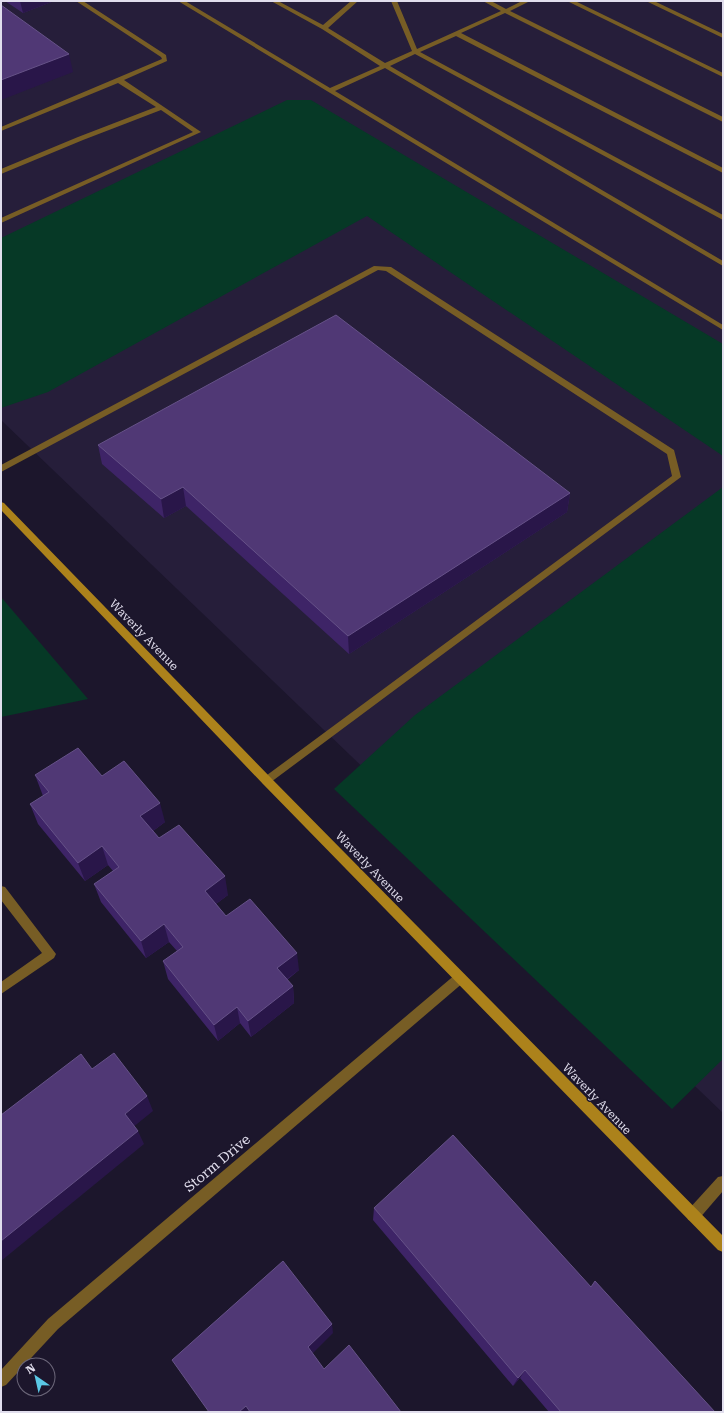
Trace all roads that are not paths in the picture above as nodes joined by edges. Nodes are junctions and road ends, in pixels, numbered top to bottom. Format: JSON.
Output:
{"nodes":[{"id":1,"x":79,"y":1,"type":"edge"},
{"id":2,"x":181,"y":1,"type":"edge"},
{"id":3,"x":274,"y":1,"type":"edge"},
{"id":4,"x":355,"y":1,"type":"edge"},
{"id":5,"x":394,"y":1,"type":"edge"},
{"id":6,"x":486,"y":1,"type":"edge"},
{"id":7,"x":527,"y":1,"type":"edge"},
{"id":8,"x":570,"y":1,"type":"edge"},
{"id":9,"x":649,"y":1,"type":"edge"},
{"id":10,"x":506,"y":11,"type":"junction"},
{"id":11,"x":324,"y":28,"type":"junction"},
{"id":12,"x":456,"y":33,"type":"junction"},
{"id":13,"x":723,"y":36,"type":"edge"},
{"id":14,"x":415,"y":52,"type":"junction"},
{"id":15,"x":385,"y":66,"type":"junction"},
{"id":16,"x":723,"y":75,"type":"edge"},
{"id":17,"x":119,"y":80,"type":"junction"},
{"id":18,"x":330,"y":91,"type":"junction"},
{"id":19,"x":161,"y":108,"type":"junction"},
{"id":20,"x":723,"y":120,"type":"edge"},
{"id":21,"x":1,"y":129,"type":"edge"},
{"id":22,"x":723,"y":171,"type":"edge"},
{"id":23,"x":1,"y":172,"type":"edge"},
{"id":24,"x":723,"y":218,"type":"edge"},
{"id":25,"x":1,"y":221,"type":"edge"},
{"id":26,"x":723,"y":264,"type":"edge"},
{"id":27,"x":723,"y":328,"type":"edge"},
{"id":28,"x":1,"y":469,"type":"edge"},
{"id":29,"x":1,"y":505,"type":"edge"},
{"id":30,"x":267,"y":781,"type":"junction"},
{"id":31,"x":1,"y":891,"type":"edge"},
{"id":32,"x":460,"y":978,"type":"junction"},
{"id":33,"x":1,"y":989,"type":"edge"},
{"id":34,"x":723,"y":1182,"type":"edge"},
{"id":35,"x":693,"y":1215,"type":"junction"},
{"id":36,"x":723,"y":1246,"type":"edge"},
{"id":37,"x":1,"y":1380,"type":"edge"}],
"edges":[{"from":1,"to":17,"type":"street"},
{"from":2,"to":18,"type":"street"},
{"from":3,"to":11,"type":"street"},
{"from":4,"to":11,"type":"street"},
{"from":5,"to":14,"type":"street"},
{"from":6,"to":10,"type":"street"},
{"from":7,"to":10,"type":"street"},
{"from":8,"to":16,"type":"street"},
{"from":9,"to":13,"type":"street"},
{"from":10,"to":12,"type":"street"},
{"from":10,"to":20,"type":"street"},
{"from":11,"to":15,"type":"street"},
{"from":12,"to":14,"type":"street"},
{"from":12,"to":22,"type":"street"},
{"from":14,"to":15,"type":"street"},
{"from":14,"to":24,"type":"street"},
{"from":15,"to":18,"type":"street"},
{"from":15,"to":26,"type":"street"},
{"from":17,"to":19,"type":"street"},
{"from":17,"to":21,"type":"street"},
{"from":18,"to":27,"type":"street"},
{"from":19,"to":23,"type":"street"},
{"from":19,"to":25,"type":"street"},
{"from":28,"to":30,"type":"street"},
{"from":29,"to":30,"type":"street","name":"Waverly Avenue"},
{"from":30,"to":32,"type":"street","name":"Waverly Avenue"},
{"from":31,"to":33,"type":"street"},
{"from":32,"to":35,"type":"street","name":"Waverly Avenue"},
{"from":32,"to":37,"type":"street","name":"Storm Drive"},
{"from":34,"to":35,"type":"street"},
{"from":35,"to":36,"type":"street","name":"Waverly Avenue"}]}
